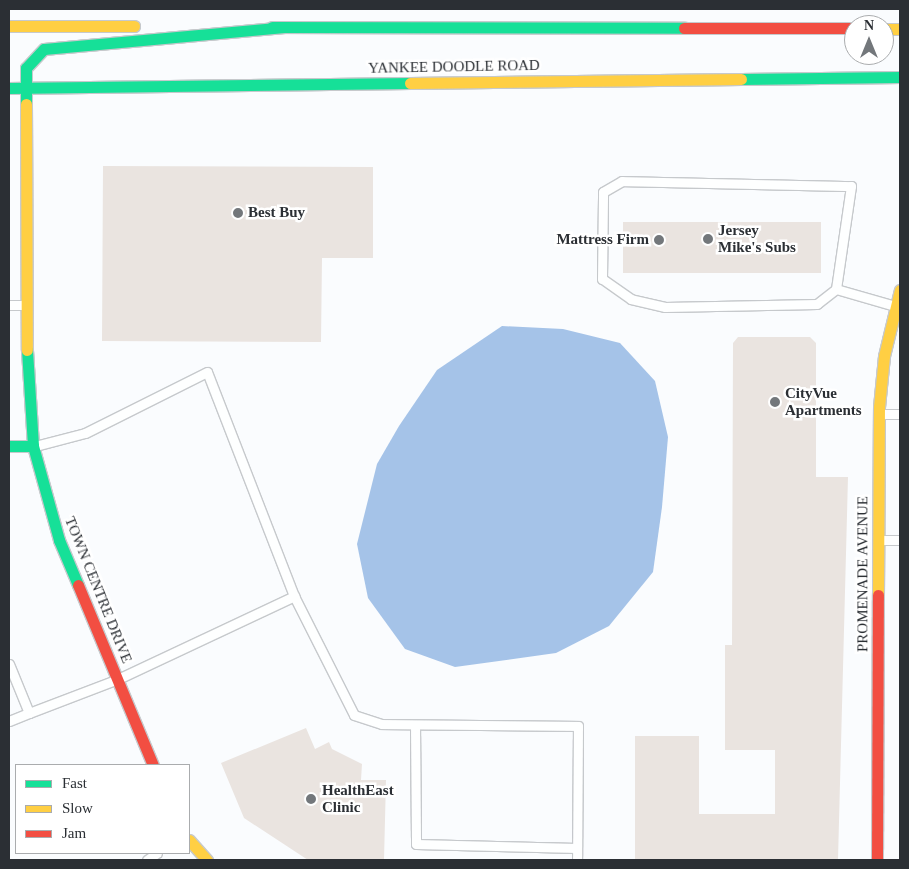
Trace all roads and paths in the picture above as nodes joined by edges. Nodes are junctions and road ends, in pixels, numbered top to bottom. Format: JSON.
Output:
{"nodes":[{"id":1,"x":9,"y":26,"type":"edge"},
{"id":2,"x":287,"y":27,"type":"junction"},
{"id":3,"x":844,"y":28,"type":"edge"},
{"id":4,"x":900,"y":77,"type":"edge"},
{"id":5,"x":9,"y":88,"type":"edge"},
{"id":6,"x":25,"y":88,"type":"junction"},
{"id":7,"x":836,"y":289,"type":"junction"},
{"id":8,"x":900,"y":290,"type":"edge"},
{"id":9,"x":9,"y":306,"type":"edge"},
{"id":10,"x":26,"y":306,"type":"junction"},
{"id":11,"x":898,"y":309,"type":"edge"},
{"id":12,"x":879,"y":414,"type":"junction"},
{"id":13,"x":900,"y":414,"type":"edge"},
{"id":14,"x":9,"y":446,"type":"edge"},
{"id":15,"x":33,"y":446,"type":"junction"},
{"id":16,"x":878,"y":540,"type":"junction"},
{"id":17,"x":900,"y":540,"type":"edge"},
{"id":18,"x":294,"y":596,"type":"junction"},
{"id":19,"x":9,"y":664,"type":"edge"},
{"id":20,"x":118,"y":679,"type":"junction"},
{"id":21,"x":29,"y":713,"type":"junction"},
{"id":22,"x":9,"y":721,"type":"edge"},
{"id":23,"x":415,"y":725,"type":"junction"},
{"id":24,"x":153,"y":764,"type":"edge"},
{"id":25,"x":190,"y":841,"type":"edge"},
{"id":26,"x":577,"y":848,"type":"junction"},
{"id":27,"x":207,"y":860,"type":"edge"},
{"id":28,"x":577,"y":860,"type":"edge"},
{"id":29,"x":877,"y":860,"type":"edge"}],
"edges":[{"from":1,"to":2,"type":"main road"},
{"from":2,"to":3,"type":"main road"},
{"from":2,"to":6,"type":"main road","name":"TOWN CENTRE DRIVE"},
{"from":4,"to":6,"type":"main road","name":"YANKEE DOODLE ROAD"},
{"from":5,"to":6,"type":"main road","name":"YANKEE DOODLE ROAD"},
{"from":6,"to":10,"type":"main road","name":"TOWN CENTRE DRIVE"},
{"from":7,"to":7,"type":"lane"},
{"from":7,"to":11,"type":"lane"},
{"from":8,"to":11,"type":"main road","name":"PROMENADE AVENUE"},
{"from":9,"to":10,"type":"lane"},
{"from":10,"to":15,"type":"main road","name":"TOWN CENTRE DRIVE"},
{"from":11,"to":12,"type":"main road","name":"PROMENADE AVENUE"},
{"from":12,"to":13,"type":"lane"},
{"from":12,"to":16,"type":"main road","name":"PROMENADE AVENUE"},
{"from":14,"to":15,"type":"main road"},
{"from":15,"to":18,"type":"lane"},
{"from":15,"to":20,"type":"main road","name":"TOWN CENTRE DRIVE"},
{"from":16,"to":17,"type":"lane"},
{"from":16,"to":29,"type":"main road","name":"PROMENADE AVENUE"},
{"from":18,"to":20,"type":"lane"},
{"from":18,"to":23,"type":"lane"},
{"from":19,"to":21,"type":"lane"},
{"from":20,"to":21,"type":"lane"},
{"from":20,"to":24,"type":"main road","name":"TOWN CENTRE DRIVE"},
{"from":21,"to":22,"type":"lane"},
{"from":23,"to":26,"type":"lane"},
{"from":23,"to":26,"type":"lane"},
{"from":25,"to":27,"type":"main road"},
{"from":26,"to":28,"type":"lane"}]}
